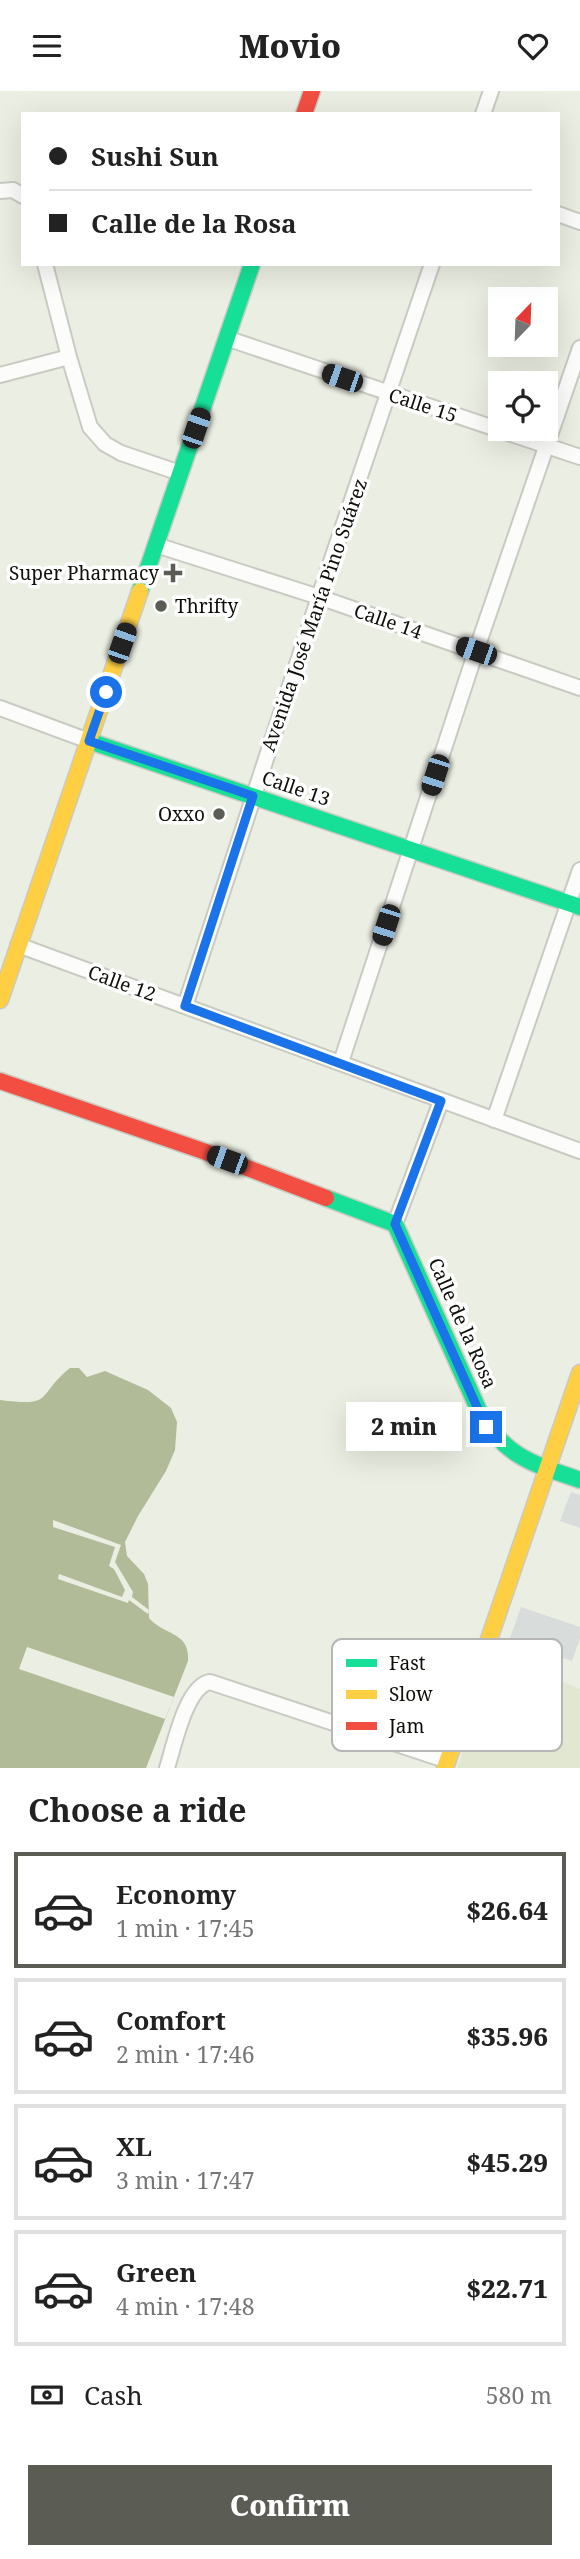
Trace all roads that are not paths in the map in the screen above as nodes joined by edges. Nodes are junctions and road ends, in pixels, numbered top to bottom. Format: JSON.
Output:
{"nodes":[{"id":1,"x":312,"y":91,"type":"edge"},
{"id":2,"x":491,"y":91,"type":"edge"},
{"id":3,"x":305,"y":112,"type":"edge"},
{"id":4,"x":484,"y":112,"type":"edge"},
{"id":5,"x":0,"y":191,"type":"edge"},
{"id":6,"x":21,"y":195,"type":"edge"},
{"id":7,"x":560,"y":215,"type":"edge"},
{"id":8,"x":580,"y":222,"type":"edge"},
{"id":9,"x":46,"y":266,"type":"edge"},
{"id":10,"x":251,"y":266,"type":"edge"},
{"id":11,"x":431,"y":266,"type":"edge"},
{"id":12,"x":226,"y":338,"type":"junction"},
{"id":13,"x":580,"y":348,"type":"edge"},
{"id":14,"x":69,"y":357,"type":"junction"},
{"id":15,"x":0,"y":375,"type":"edge"},
{"id":16,"x":389,"y":394,"type":"junction"},
{"id":17,"x":547,"y":446,"type":"junction"},
{"id":18,"x":580,"y":457,"type":"edge"},
{"id":19,"x":180,"y":473,"type":"junction"},
{"id":20,"x":156,"y":545,"type":"junction"},
{"id":21,"x":319,"y":597,"type":"junction"},
{"id":22,"x":476,"y":651,"type":"junction"},
{"id":23,"x":580,"y":688,"type":"edge"},
{"id":24,"x":0,"y":708,"type":"edge"},
{"id":25,"x":89,"y":741,"type":"junction"},
{"id":26,"x":253,"y":796,"type":"junction"},
{"id":27,"x":411,"y":849,"type":"junction"},
{"id":28,"x":580,"y":870,"type":"edge"},
{"id":29,"x":575,"y":905,"type":"edge"},
{"id":30,"x":18,"y":945,"type":"junction"},
{"id":31,"x":0,"y":1000,"type":"edge"},
{"id":32,"x":185,"y":1006,"type":"junction"},
{"id":33,"x":341,"y":1062,"type":"junction"},
{"id":34,"x":0,"y":1081,"type":"edge"},
{"id":35,"x":441,"y":1101,"type":"junction"},
{"id":36,"x":494,"y":1120,"type":"junction"},
{"id":37,"x":580,"y":1151,"type":"edge"},
{"id":38,"x":395,"y":1224,"type":"junction"},
{"id":39,"x":580,"y":1373,"type":"edge"},
{"id":40,"x":548,"y":1468,"type":"junction"},
{"id":41,"x":580,"y":1480,"type":"edge"},
{"id":42,"x":489,"y":1639,"type":"edge"},
{"id":43,"x":332,"y":1724,"type":"edge"},
{"id":44,"x":407,"y":1751,"type":"edge"},
{"id":45,"x":446,"y":1765,"type":"edge"},
{"id":46,"x":167,"y":1768,"type":"edge"}],
"edges":[{"from":1,"to":3,"type":"street"},
{"from":2,"to":4,"type":"street"},
{"from":5,"to":6,"type":"street"},
{"from":7,"to":8,"type":"street"},
{"from":9,"to":14,"type":"street"},
{"from":10,"to":12,"type":"street"},
{"from":11,"to":16,"type":"street","name":"Avenida José María Pino Suárez"},
{"from":12,"to":16,"type":"street","name":"Calle 15"},
{"from":12,"to":19,"type":"street"},
{"from":13,"to":17,"type":"street"},
{"from":14,"to":15,"type":"street"},
{"from":14,"to":19,"type":"street"},
{"from":16,"to":17,"type":"street","name":"Calle 15"},
{"from":16,"to":21,"type":"street","name":"Avenida José María Pino Suárez"},
{"from":17,"to":18,"type":"street","name":"Calle 15"},
{"from":17,"to":22,"type":"street"},
{"from":19,"to":20,"type":"street"},
{"from":20,"to":21,"type":"street","name":"Calle 14"},
{"from":20,"to":25,"type":"street"},
{"from":21,"to":22,"type":"street","name":"Calle 14"},
{"from":21,"to":26,"type":"street","name":"Avenida José María Pino Suárez"},
{"from":22,"to":23,"type":"street","name":"Calle 14"},
{"from":22,"to":27,"type":"street"},
{"from":24,"to":25,"type":"street","name":"Calle 13"},
{"from":25,"to":26,"type":"street","name":"Calle 13"},
{"from":25,"to":30,"type":"street"},
{"from":26,"to":27,"type":"street","name":"Calle 13"},
{"from":26,"to":32,"type":"street","name":"Avenida José María Pino Suárez"},
{"from":27,"to":29,"type":"street","name":"Calle 13"},
{"from":27,"to":33,"type":"street"},
{"from":28,"to":29,"type":"street"},
{"from":29,"to":36,"type":"street"},
{"from":30,"to":31,"type":"street"},
{"from":30,"to":32,"type":"street","name":"Calle 12"},
{"from":32,"to":33,"type":"street","name":"Calle 12"},
{"from":33,"to":35,"type":"street","name":"Calle 12"},
{"from":34,"to":38,"type":"street"},
{"from":35,"to":36,"type":"street","name":"Calle 12"},
{"from":35,"to":38,"type":"street"},
{"from":36,"to":37,"type":"street","name":"Calle 12"},
{"from":38,"to":40,"type":"street","name":"Calle de la Rosa"},
{"from":39,"to":40,"type":"street"},
{"from":40,"to":41,"type":"street"},
{"from":40,"to":42,"type":"street"},
{"from":43,"to":46,"type":"street"},
{"from":44,"to":45,"type":"street"}]}
